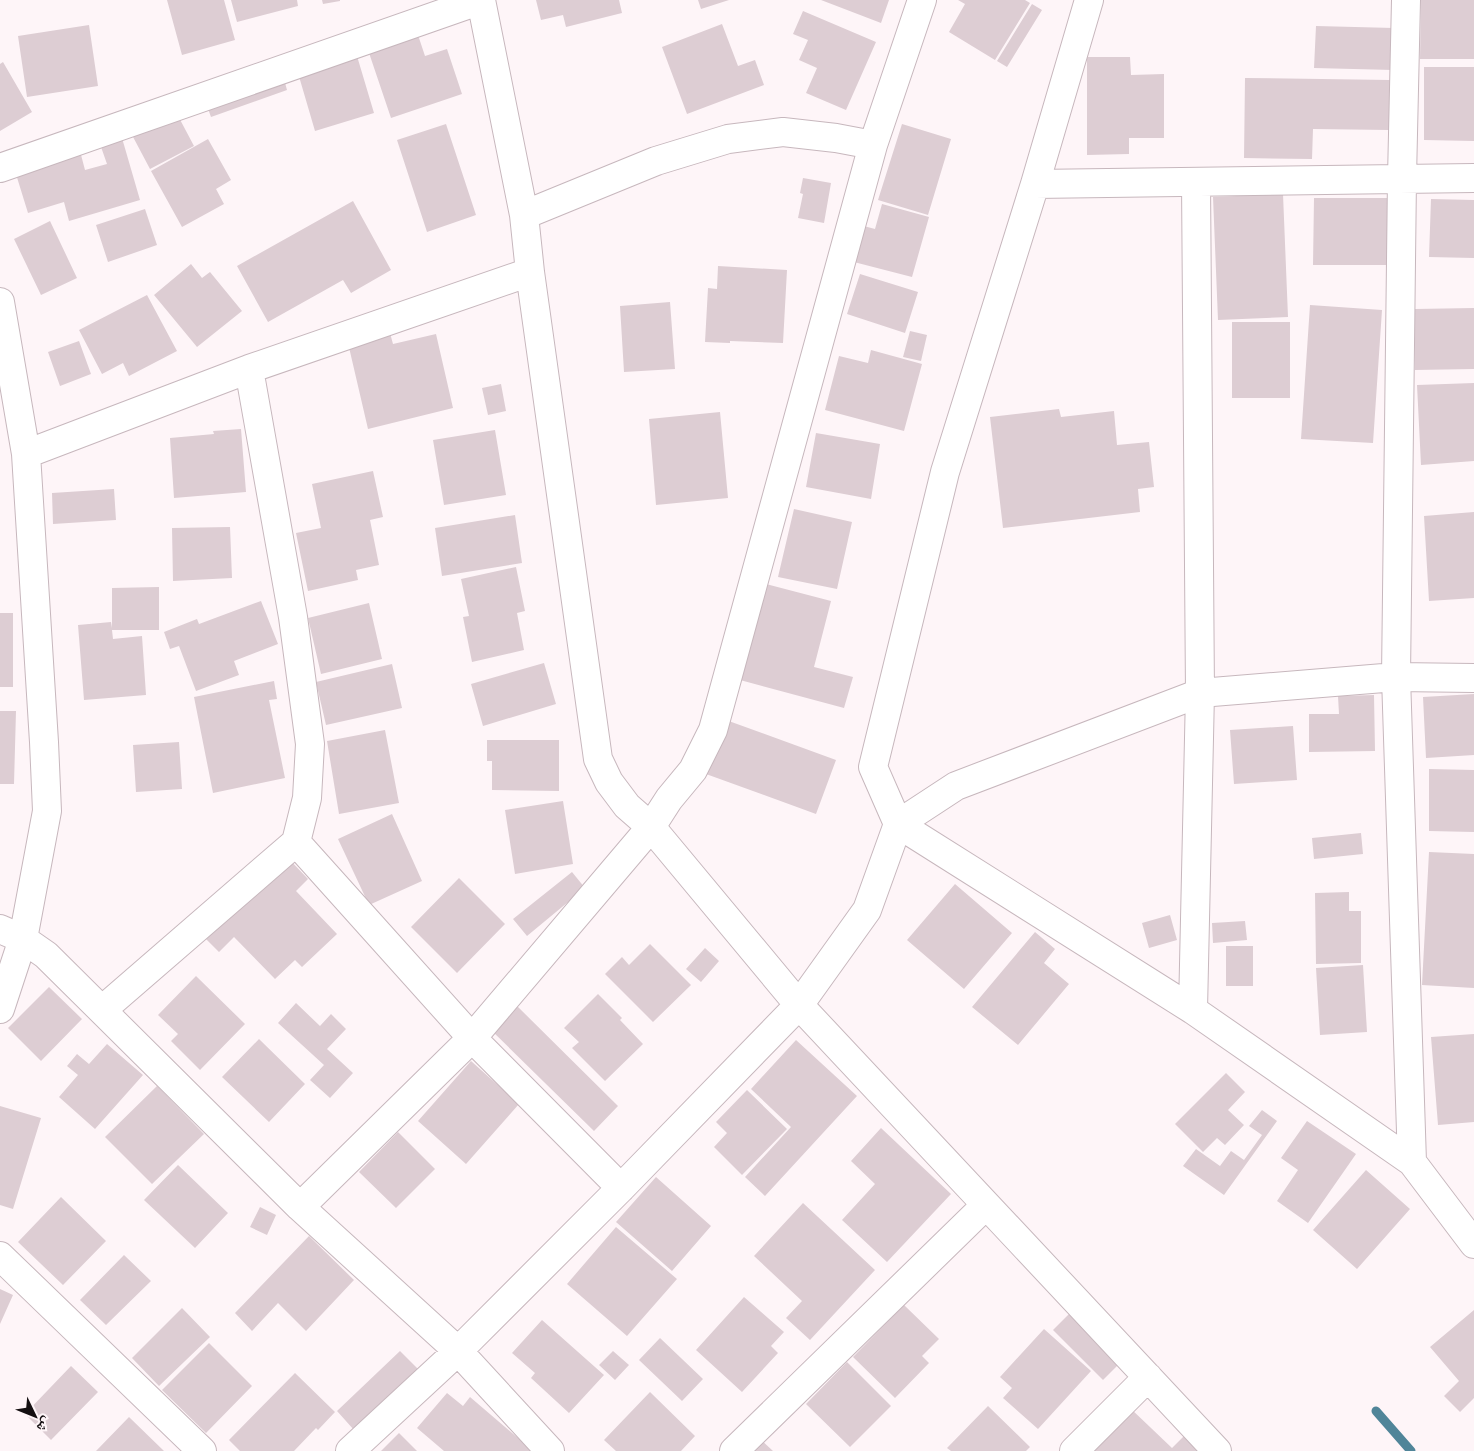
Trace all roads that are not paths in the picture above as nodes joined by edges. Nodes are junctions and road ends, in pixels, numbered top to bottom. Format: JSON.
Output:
{"nodes":[{"id":1,"x":481,"y":0,"type":"edge"},
{"id":2,"x":922,"y":0,"type":"edge"},
{"id":3,"x":1406,"y":0,"type":"edge"},
{"id":4,"x":1083,"y":2,"type":"edge"},
{"id":5,"x":873,"y":145,"type":"junction"},
{"id":6,"x":0,"y":168,"type":"edge"},
{"id":7,"x":1402,"y":178,"type":"junction"},
{"id":8,"x":1474,"y":178,"type":"edge"},
{"id":9,"x":1196,"y":182,"type":"junction"},
{"id":10,"x":1035,"y":184,"type":"junction"},
{"id":11,"x":524,"y":215,"type":"junction"},
{"id":12,"x":530,"y":272,"type":"junction"},
{"id":13,"x":0,"y":302,"type":"edge"},
{"id":14,"x":249,"y":369,"type":"junction"},
{"id":15,"x":26,"y":454,"type":"junction"},
{"id":16,"x":1396,"y":677,"type":"junction"},
{"id":17,"x":1474,"y":678,"type":"edge"},
{"id":18,"x":1200,"y":693,"type":"junction"},
{"id":19,"x":898,"y":824,"type":"junction"},
{"id":20,"x":651,"y":827,"type":"junction"},
{"id":21,"x":296,"y":842,"type":"junction"},
{"id":22,"x":12,"y":934,"type":"edge"},
{"id":23,"x":799,"y":1005,"type":"junction"},
{"id":24,"x":0,"y":1009,"type":"edge"},
{"id":25,"x":102,"y":1010,"type":"junction"},
{"id":26,"x":1193,"y":1010,"type":"junction"},
{"id":27,"x":472,"y":1038,"type":"junction"},
{"id":28,"x":1412,"y":1162,"type":"junction"},
{"id":29,"x":621,"y":1188,"type":"junction"},
{"id":30,"x":986,"y":1205,"type":"junction"},
{"id":31,"x":300,"y":1207,"type":"junction"},
{"id":32,"x":1474,"y":1244,"type":"edge"},
{"id":33,"x":0,"y":1256,"type":"edge"},
{"id":34,"x":458,"y":1351,"type":"junction"},
{"id":35,"x":1148,"y":1377,"type":"junction"},
{"id":36,"x":202,"y":1451,"type":"edge"},
{"id":37,"x":350,"y":1451,"type":"edge"},
{"id":38,"x":550,"y":1451,"type":"edge"},
{"id":39,"x":734,"y":1451,"type":"edge"},
{"id":40,"x":1074,"y":1451,"type":"edge"},
{"id":41,"x":1217,"y":1451,"type":"edge"}],
"edges":[{"from":1,"to":6,"type":"street"},
{"from":1,"to":11,"type":"street"},
{"from":2,"to":5,"type":"street"},
{"from":3,"to":7,"type":"street"},
{"from":4,"to":10,"type":"street"},
{"from":5,"to":11,"type":"street"},
{"from":5,"to":20,"type":"street"},
{"from":7,"to":8,"type":"street"},
{"from":7,"to":9,"type":"street"},
{"from":7,"to":16,"type":"street"},
{"from":9,"to":10,"type":"street"},
{"from":9,"to":18,"type":"street"},
{"from":10,"to":19,"type":"street"},
{"from":11,"to":12,"type":"street"},
{"from":12,"to":14,"type":"street"},
{"from":12,"to":20,"type":"street"},
{"from":13,"to":15,"type":"street"},
{"from":14,"to":15,"type":"street"},
{"from":14,"to":21,"type":"street"},
{"from":15,"to":22,"type":"street"},
{"from":16,"to":17,"type":"street"},
{"from":16,"to":18,"type":"street"},
{"from":16,"to":28,"type":"street"},
{"from":18,"to":19,"type":"street"},
{"from":18,"to":26,"type":"street"},
{"from":19,"to":23,"type":"street"},
{"from":19,"to":26,"type":"street"},
{"from":20,"to":23,"type":"street"},
{"from":20,"to":27,"type":"street"},
{"from":21,"to":25,"type":"street"},
{"from":21,"to":27,"type":"street"},
{"from":22,"to":24,"type":"street"},
{"from":22,"to":25,"type":"street"},
{"from":23,"to":29,"type":"street"},
{"from":23,"to":30,"type":"street"},
{"from":25,"to":31,"type":"street"},
{"from":26,"to":28,"type":"street"},
{"from":27,"to":29,"type":"street"},
{"from":27,"to":31,"type":"street"},
{"from":28,"to":32,"type":"street"},
{"from":29,"to":34,"type":"street"},
{"from":30,"to":35,"type":"street"},
{"from":30,"to":39,"type":"street"},
{"from":31,"to":34,"type":"street"},
{"from":33,"to":36,"type":"street"},
{"from":34,"to":37,"type":"street"},
{"from":34,"to":38,"type":"street"},
{"from":35,"to":40,"type":"street"},
{"from":35,"to":41,"type":"street"}]}
